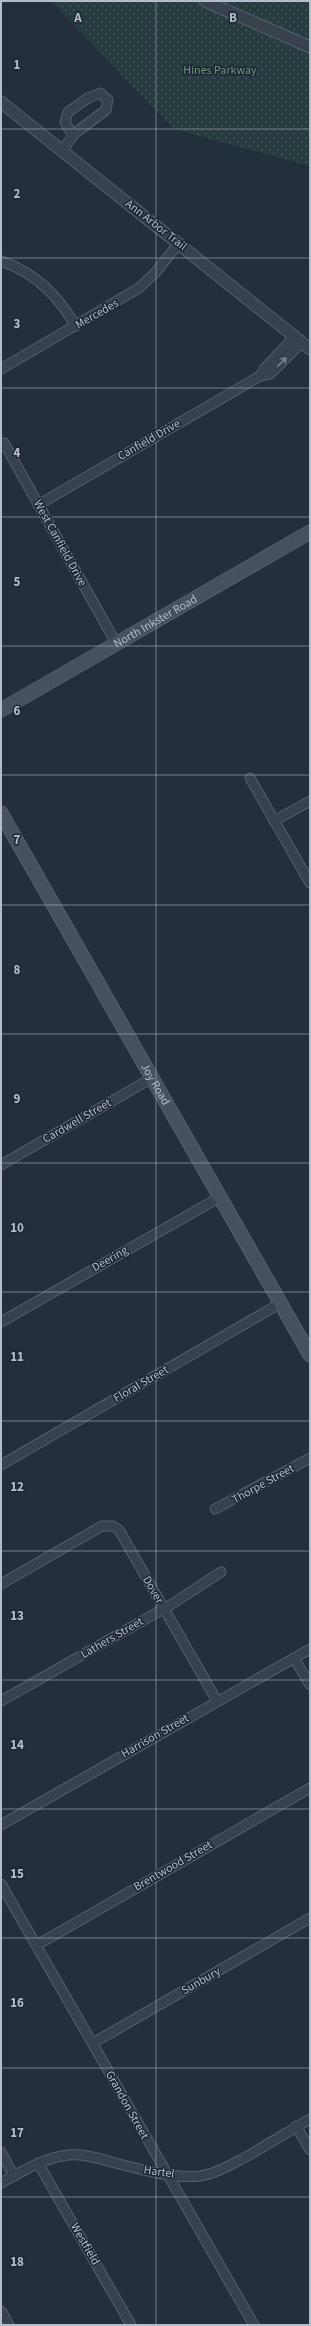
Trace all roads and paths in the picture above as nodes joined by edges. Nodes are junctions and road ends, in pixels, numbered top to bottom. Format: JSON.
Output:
{"nodes":[{"id":1,"x":205,"y":1,"type":"edge"},
{"id":2,"x":310,"y":47,"type":"edge"},
{"id":3,"x":1,"y":102,"type":"edge"},
{"id":4,"x":73,"y":136,"type":"junction"},
{"id":5,"x":62,"y":150,"type":"junction"},
{"id":6,"x":179,"y":243,"type":"junction"},
{"id":7,"x":1,"y":261,"type":"edge"},
{"id":8,"x":76,"y":326,"type":"junction"},
{"id":9,"x":302,"y":342,"type":"edge"},
{"id":10,"x":1,"y":369,"type":"edge"},
{"id":11,"x":4,"y":443,"type":"dead end"},
{"id":12,"x":38,"y":505,"type":"junction"},
{"id":13,"x":310,"y":532,"type":"edge"},
{"id":14,"x":116,"y":643,"type":"junction"},
{"id":15,"x":1,"y":710,"type":"edge"},
{"id":16,"x":250,"y":778,"type":"dead end"},
{"id":17,"x":310,"y":801,"type":"edge"},
{"id":18,"x":1,"y":813,"type":"edge"},
{"id":19,"x":274,"y":821,"type":"junction"},
{"id":20,"x":310,"y":883,"type":"edge"},
{"id":21,"x":152,"y":1078,"type":"junction"},
{"id":22,"x":1,"y":1165,"type":"edge"},
{"id":23,"x":220,"y":1197,"type":"junction"},
{"id":24,"x":281,"y":1303,"type":"junction"},
{"id":25,"x":1,"y":1322,"type":"edge"},
{"id":26,"x":310,"y":1355,"type":"edge"},
{"id":27,"x":310,"y":1458,"type":"edge"},
{"id":28,"x":1,"y":1465,"type":"edge"},
{"id":29,"x":215,"y":1509,"type":"dead end"},
{"id":30,"x":220,"y":1572,"type":"dead end"},
{"id":31,"x":1,"y":1584,"type":"edge"},
{"id":32,"x":163,"y":1609,"type":"junction"},
{"id":33,"x":310,"y":1649,"type":"edge"},
{"id":34,"x":294,"y":1658,"type":"junction"},
{"id":35,"x":310,"y":1685,"type":"edge"},
{"id":36,"x":1,"y":1701,"type":"edge"},
{"id":37,"x":217,"y":1701,"type":"junction"},
{"id":38,"x":310,"y":1788,"type":"edge"},
{"id":39,"x":1,"y":1824,"type":"edge"},
{"id":40,"x":1,"y":1884,"type":"edge"},
{"id":41,"x":310,"y":1918,"type":"edge"},
{"id":42,"x":37,"y":1945,"type":"junction"},
{"id":43,"x":92,"y":2044,"type":"junction"},
{"id":44,"x":310,"y":2118,"type":"edge"},
{"id":45,"x":296,"y":2126,"type":"junction"},
{"id":46,"x":310,"y":2150,"type":"edge"},
{"id":47,"x":1,"y":2152,"type":"edge"},
{"id":48,"x":38,"y":2163,"type":"junction"},
{"id":49,"x":166,"y":2173,"type":"junction"},
{"id":50,"x":14,"y":2176,"type":"junction"},
{"id":51,"x":1,"y":2183,"type":"edge"},
{"id":52,"x":1,"y":2311,"type":"edge"},
{"id":53,"x":9,"y":2325,"type":"edge"},
{"id":54,"x":132,"y":2325,"type":"edge"},
{"id":55,"x":254,"y":2325,"type":"edge"}],
"edges":[{"from":1,"to":2,"type":"street"},
{"from":3,"to":5,"type":"street","name":"Ann Arbor Trail"},
{"from":4,"to":4,"type":"street"},
{"from":4,"to":5,"type":"street"},
{"from":5,"to":6,"type":"street","name":"Ann Arbor Trail"},
{"from":6,"to":8,"type":"street","name":"Mercedes"},
{"from":6,"to":9,"type":"street","name":"Ann Arbor Trail"},
{"from":7,"to":8,"type":"street"},
{"from":8,"to":10,"type":"street","name":"Mercedes"},
{"from":9,"to":12,"type":"street","name":"Canfield Drive"},
{"from":11,"to":12,"type":"street","name":"West Canfield Drive"},
{"from":12,"to":14,"type":"street","name":"West Canfield Drive"},
{"from":13,"to":14,"type":"main road","name":"North Inkster Road"},
{"from":14,"to":15,"type":"main road","name":"North Inkster Road"},
{"from":16,"to":19,"type":"street"},
{"from":17,"to":19,"type":"street"},
{"from":18,"to":21,"type":"main road","name":"Joy Road"},
{"from":19,"to":20,"type":"street"},
{"from":21,"to":22,"type":"street","name":"Cardwell Street"},
{"from":21,"to":23,"type":"main road","name":"Joy Road"},
{"from":23,"to":24,"type":"main road","name":"Joy Road"},
{"from":23,"to":25,"type":"street","name":"Deering"},
{"from":24,"to":26,"type":"main road","name":"Joy Road"},
{"from":24,"to":28,"type":"street","name":"Floral Street"},
{"from":27,"to":29,"type":"street","name":"Thorpe Street"},
{"from":30,"to":32,"type":"street","name":"Lathers Street"},
{"from":31,"to":32,"type":"street","name":"Dover"},
{"from":32,"to":36,"type":"street","name":"Lathers Street"},
{"from":32,"to":37,"type":"street","name":"Dover"},
{"from":33,"to":34,"type":"street","name":"Harrison Street"},
{"from":34,"to":35,"type":"street"},
{"from":34,"to":37,"type":"street","name":"Harrison Street"},
{"from":37,"to":39,"type":"street","name":"Harrison Street"},
{"from":38,"to":42,"type":"street","name":"Brentwood Street"},
{"from":40,"to":42,"type":"street","name":"Grandon Street"},
{"from":41,"to":43,"type":"street","name":"Sunbury"},
{"from":42,"to":43,"type":"street","name":"Grandon Street"},
{"from":43,"to":49,"type":"street","name":"Grandon Street"},
{"from":44,"to":45,"type":"street","name":"Hartel"},
{"from":45,"to":46,"type":"street"},
{"from":45,"to":49,"type":"street","name":"Hartel"},
{"from":47,"to":50,"type":"street"},
{"from":48,"to":49,"type":"street","name":"Hartel"},
{"from":48,"to":50,"type":"street","name":"Hartel"},
{"from":48,"to":54,"type":"street","name":"Westfield"},
{"from":49,"to":55,"type":"street","name":"Grandon Street"},
{"from":50,"to":51,"type":"street","name":"Hartel"},
{"from":52,"to":53,"type":"street"}]}
